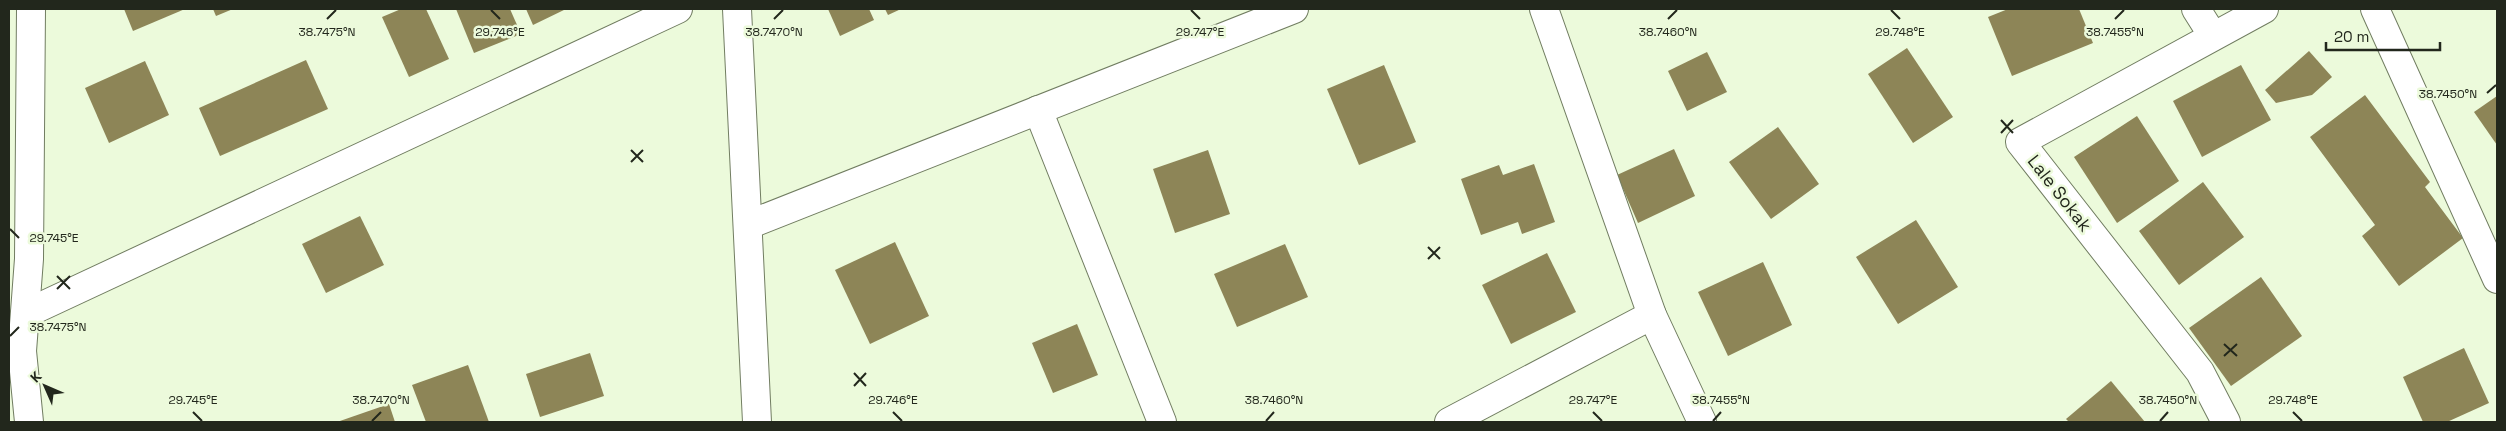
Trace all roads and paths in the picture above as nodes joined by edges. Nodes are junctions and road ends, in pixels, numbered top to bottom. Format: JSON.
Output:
{"nodes":[{"id":1,"x":31,"y":9,"type":"edge"},
{"id":2,"x":678,"y":9,"type":"edge"},
{"id":3,"x":737,"y":9,"type":"edge"},
{"id":4,"x":1294,"y":9,"type":"edge"},
{"id":5,"x":1544,"y":9,"type":"edge"},
{"id":6,"x":2196,"y":9,"type":"edge"},
{"id":7,"x":2264,"y":9,"type":"edge"},
{"id":8,"x":2374,"y":9,"type":"edge"},
{"id":9,"x":2213,"y":36,"type":"junction"},
{"id":10,"x":1038,"y":110,"type":"junction"},
{"id":11,"x":748,"y":225,"type":"junction"},
{"id":12,"x":19,"y":256,"type":"edge"},
{"id":13,"x":2497,"y":279,"type":"edge"},
{"id":14,"x":25,"y":314,"type":"junction"},
{"id":15,"x":1652,"y":315,"type":"junction"},
{"id":16,"x":29,"y":422,"type":"edge"},
{"id":17,"x":757,"y":422,"type":"edge"},
{"id":18,"x":1162,"y":422,"type":"edge"},
{"id":19,"x":1449,"y":422,"type":"edge"},
{"id":20,"x":1702,"y":422,"type":"edge"},
{"id":21,"x":2226,"y":422,"type":"edge"}],
"edges":[{"from":1,"to":12,"type":"street"},
{"from":2,"to":14,"type":"street"},
{"from":3,"to":11,"type":"street"},
{"from":4,"to":10,"type":"street"},
{"from":5,"to":15,"type":"street"},
{"from":6,"to":9,"type":"street"},
{"from":7,"to":9,"type":"street","name":"Lale Sokak"},
{"from":8,"to":13,"type":"street"},
{"from":9,"to":21,"type":"street","name":"Lale Sokak"},
{"from":10,"to":11,"type":"street"},
{"from":10,"to":18,"type":"street"},
{"from":11,"to":17,"type":"street"},
{"from":12,"to":14,"type":"street"},
{"from":14,"to":16,"type":"street"},
{"from":15,"to":19,"type":"street"},
{"from":15,"to":20,"type":"street"}]}
